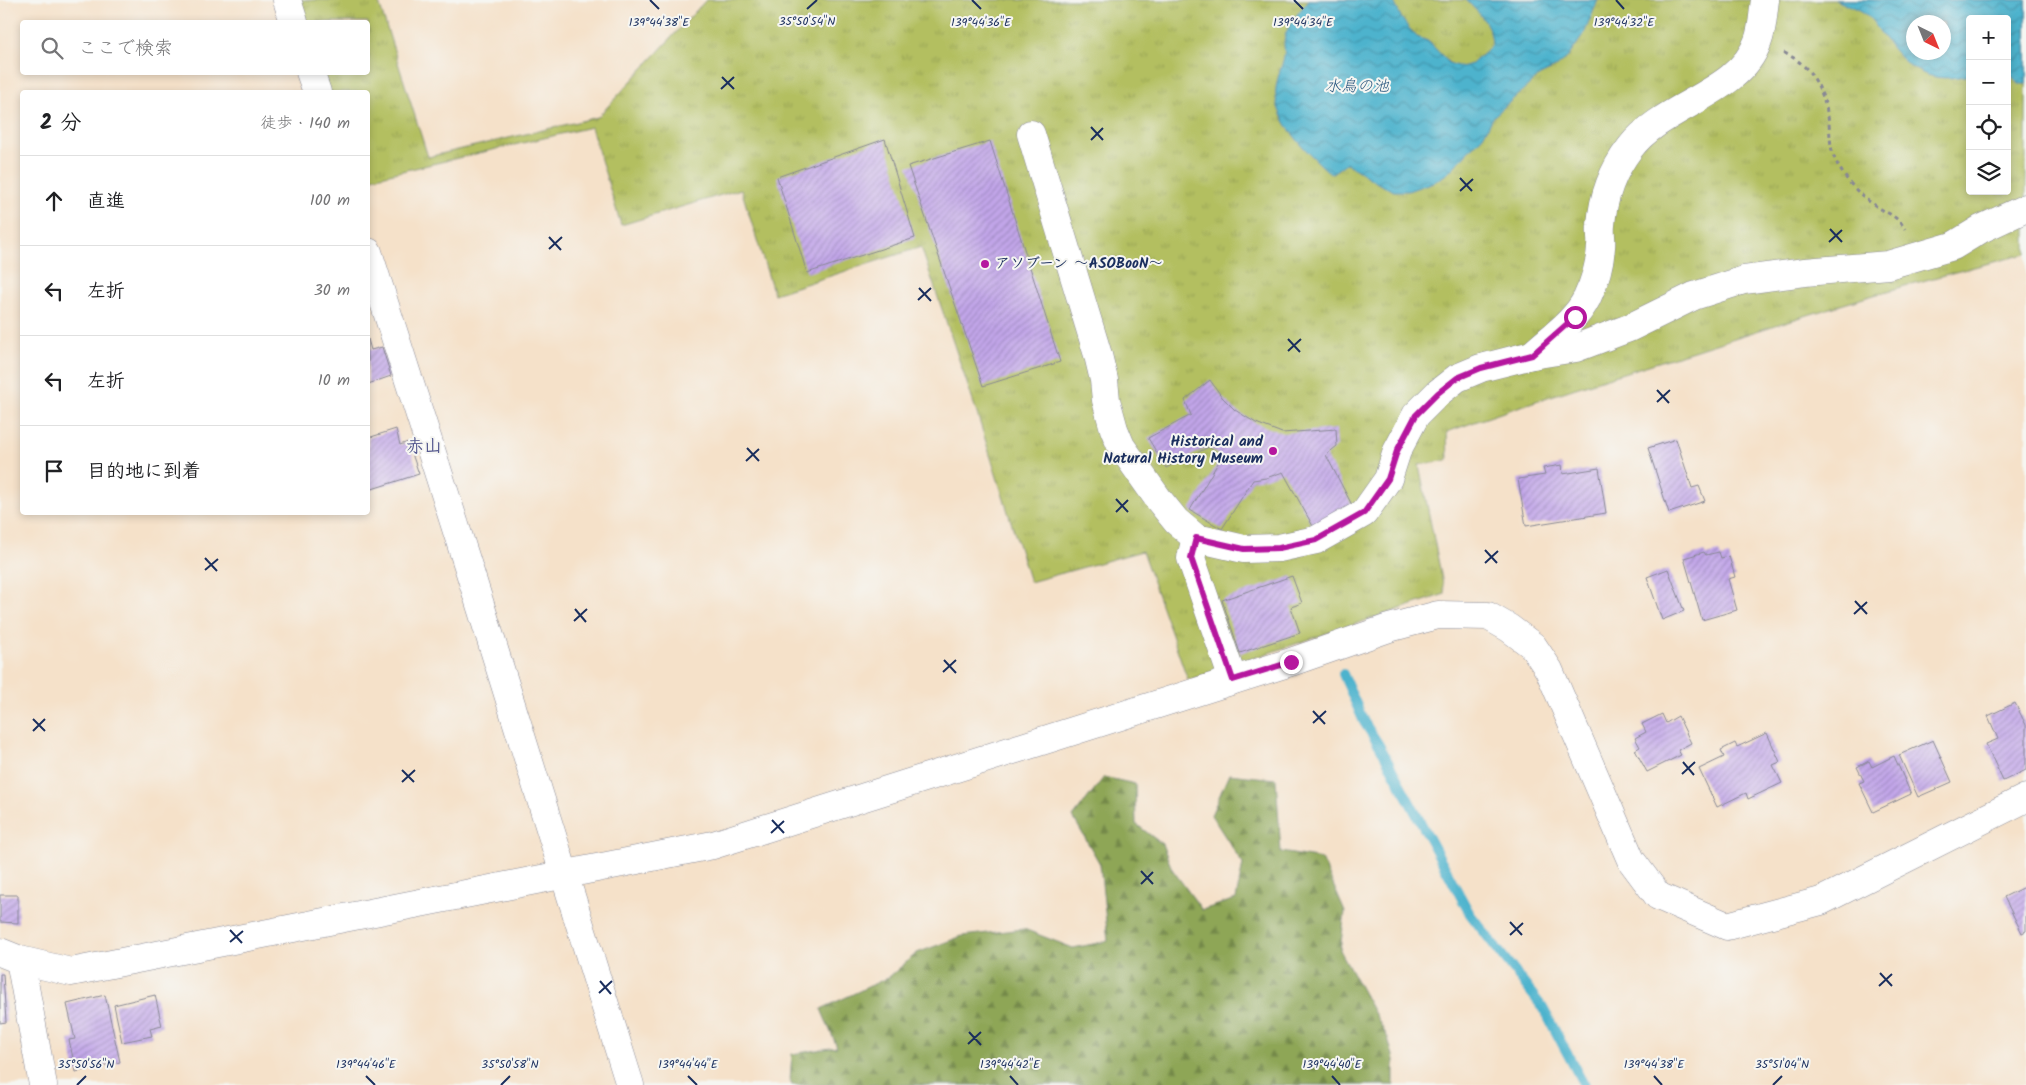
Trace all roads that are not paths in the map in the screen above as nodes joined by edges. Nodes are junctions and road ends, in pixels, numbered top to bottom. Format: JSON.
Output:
{"nodes":[{"id":1,"x":287,"y":0,"type":"edge"},
{"id":2,"x":1765,"y":0,"type":"edge"},
{"id":3,"x":293,"y":20,"type":"edge"},
{"id":4,"x":311,"y":75,"type":"edge"},
{"id":5,"x":316,"y":90,"type":"edge"},
{"id":6,"x":1031,"y":134,"type":"dead end"},
{"id":7,"x":2026,"y":208,"type":"edge"},
{"id":8,"x":370,"y":258,"type":"edge"},
{"id":9,"x":1532,"y":355,"type":"junction"},
{"id":10,"x":1196,"y":538,"type":"junction"},
{"id":11,"x":1233,"y":680,"type":"junction"},
{"id":12,"x":2026,"y":798,"type":"edge"},
{"id":13,"x":564,"y":874,"type":"junction"},
{"id":14,"x":10,"y":956,"type":"edge"},
{"id":15,"x":43,"y":1085,"type":"edge"},
{"id":16,"x":630,"y":1085,"type":"edge"}],
"edges":[{"from":1,"to":3,"type":"street"},
{"from":2,"to":9,"type":"street"},
{"from":4,"to":5,"type":"street"},
{"from":6,"to":10,"type":"street"},
{"from":7,"to":9,"type":"street"},
{"from":8,"to":13,"type":"street"},
{"from":9,"to":10,"type":"street"},
{"from":10,"to":11,"type":"street"},
{"from":11,"to":12,"type":"street"},
{"from":11,"to":13,"type":"street"},
{"from":13,"to":14,"type":"street"},
{"from":13,"to":16,"type":"street"},
{"from":14,"to":15,"type":"street"}]}
